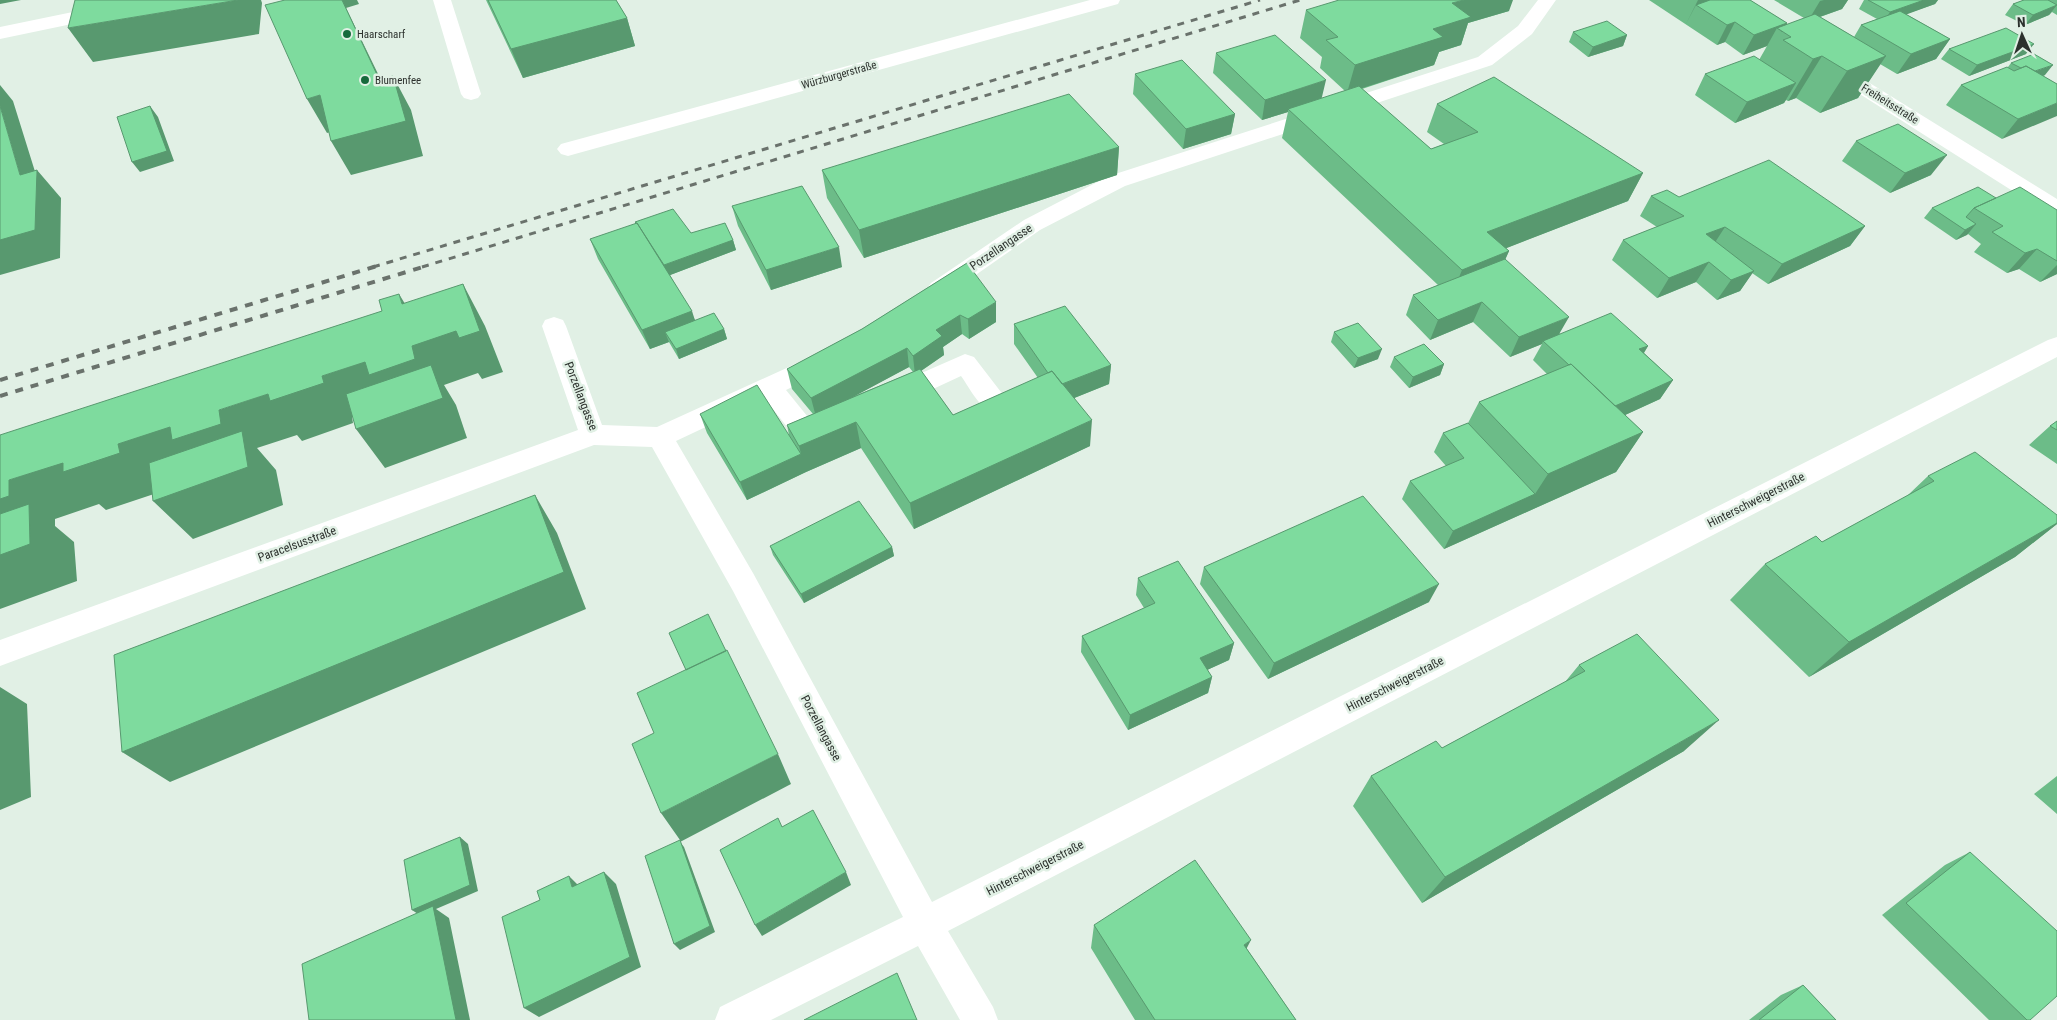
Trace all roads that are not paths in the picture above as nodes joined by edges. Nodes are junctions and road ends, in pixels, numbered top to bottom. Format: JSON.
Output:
{"nodes":[{"id":1,"x":158,"y":0,"type":"edge"},
{"id":2,"x":442,"y":0,"type":"edge"},
{"id":3,"x":1111,"y":0,"type":"edge"},
{"id":4,"x":1547,"y":0,"type":"edge"},
{"id":5,"x":0,"y":33,"type":"edge"},
{"id":6,"x":1814,"y":57,"type":"edge"},
{"id":7,"x":471,"y":94,"type":"dead end"},
{"id":8,"x":568,"y":149,"type":"dead end"},
{"id":9,"x":2057,"y":209,"type":"edge"},
{"id":10,"x":921,"y":301,"type":"edge"},
{"id":11,"x":554,"y":326,"type":"dead end"},
{"id":12,"x":2057,"y":346,"type":"edge"},
{"id":13,"x":840,"y":351,"type":"edge"},
{"id":14,"x":769,"y":387,"type":"junction"},
{"id":15,"x":995,"y":403,"type":"edge"},
{"id":16,"x":869,"y":407,"type":"edge"},
{"id":17,"x":843,"y":419,"type":"edge"},
{"id":18,"x":593,"y":435,"type":"junction"},
{"id":19,"x":660,"y":437,"type":"junction"},
{"id":20,"x":0,"y":653,"type":"edge"},
{"id":21,"x":925,"y":924,"type":"junction"},
{"id":22,"x":733,"y":1020,"type":"edge"},
{"id":23,"x":980,"y":1020,"type":"edge"}],
"edges":[{"from":1,"to":5,"type":"street"},
{"from":2,"to":7,"type":"street"},
{"from":3,"to":8,"type":"street","name":"Würzburgerstraße"},
{"from":4,"to":10,"type":"street","name":"Porzellangasse"},
{"from":6,"to":9,"type":"street","name":"Freiheitsstraße"},
{"from":11,"to":18,"type":"street","name":"Porzellangasse"},
{"from":12,"to":21,"type":"street","name":"Hinterschweigerstraße"},
{"from":13,"to":14,"type":"street","name":"Porzellangasse"},
{"from":14,"to":17,"type":"street"},
{"from":14,"to":19,"type":"street","name":"Porzellangasse"},
{"from":15,"to":16,"type":"street"},
{"from":18,"to":19,"type":"street","name":"Porzellangasse"},
{"from":18,"to":20,"type":"street","name":"Paracelsusstraße"},
{"from":19,"to":21,"type":"street","name":"Porzellangasse"},
{"from":21,"to":22,"type":"street","name":"Hinterschweigerstraße"},
{"from":21,"to":23,"type":"street","name":"Porzellangasse"}]}
